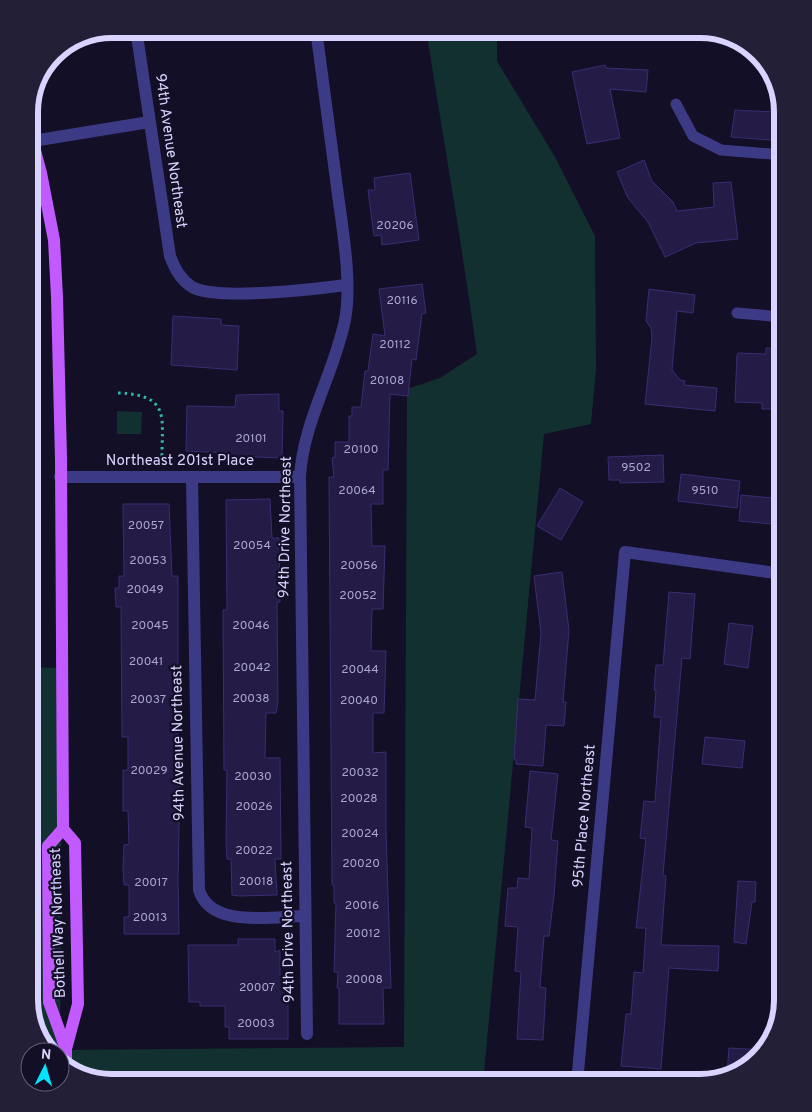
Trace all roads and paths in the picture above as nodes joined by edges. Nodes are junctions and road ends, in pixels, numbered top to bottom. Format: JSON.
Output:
{"nodes":[{"id":1,"x":137,"y":38,"type":"edge"},
{"id":2,"x":317,"y":38,"type":"edge"},
{"id":3,"x":676,"y":104,"type":"dead end"},
{"id":4,"x":149,"y":122,"type":"junction"},
{"id":5,"x":38,"y":139,"type":"edge"},
{"id":6,"x":774,"y":154,"type":"edge"},
{"id":7,"x":38,"y":161,"type":"edge"},
{"id":8,"x":346,"y":285,"type":"junction"},
{"id":9,"x":737,"y":313,"type":"dead end"},
{"id":10,"x":774,"y":316,"type":"edge"},
{"id":11,"x":118,"y":393,"type":"dead end"},
{"id":12,"x":60,"y":477,"type":"junction"},
{"id":13,"x":163,"y":477,"type":"junction"},
{"id":14,"x":300,"y":477,"type":"junction"},
{"id":15,"x":192,"y":478,"type":"junction"},
{"id":16,"x":774,"y":573,"type":"edge"},
{"id":17,"x":63,"y":828,"type":"junction"},
{"id":18,"x":305,"y":916,"type":"junction"},
{"id":19,"x":307,"y":1034,"type":"dead end"},
{"id":20,"x":63,"y":1042,"type":"edge"},
{"id":21,"x":68,"y":1042,"type":"edge"},
{"id":22,"x":578,"y":1074,"type":"edge"}],
"edges":[{"from":1,"to":4,"type":"street","name":"94th Avenue Northeast"},
{"from":2,"to":8,"type":"street","name":"94th Drive Northeast"},
{"from":3,"to":6,"type":"lane"},
{"from":4,"to":5,"type":"street"},
{"from":4,"to":8,"type":"street","name":"94th Avenue Northeast"},
{"from":7,"to":12,"type":"main road","name":"Bothell Way Northeast"},
{"from":8,"to":14,"type":"street","name":"94th Drive Northeast"},
{"from":9,"to":10,"type":"lane"},
{"from":11,"to":13,"type":"path"},
{"from":12,"to":13,"type":"street","name":"Northeast 201st Place"},
{"from":12,"to":17,"type":"main road","name":"Bothell Way Northeast"},
{"from":13,"to":15,"type":"street","name":"Northeast 201st Place"},
{"from":14,"to":15,"type":"street","name":"Northeast 201st Place"},
{"from":14,"to":18,"type":"street","name":"94th Drive Northeast"},
{"from":15,"to":18,"type":"street","name":"94th Avenue Northeast"},
{"from":16,"to":22,"type":"street","name":"95th Place Northeast"},
{"from":17,"to":20,"type":"main road","name":"Bothell Way Northeast"},
{"from":17,"to":21,"type":"main road","name":"Bothell Way Northeast"},
{"from":18,"to":19,"type":"street","name":"94th Drive Northeast"}]}
